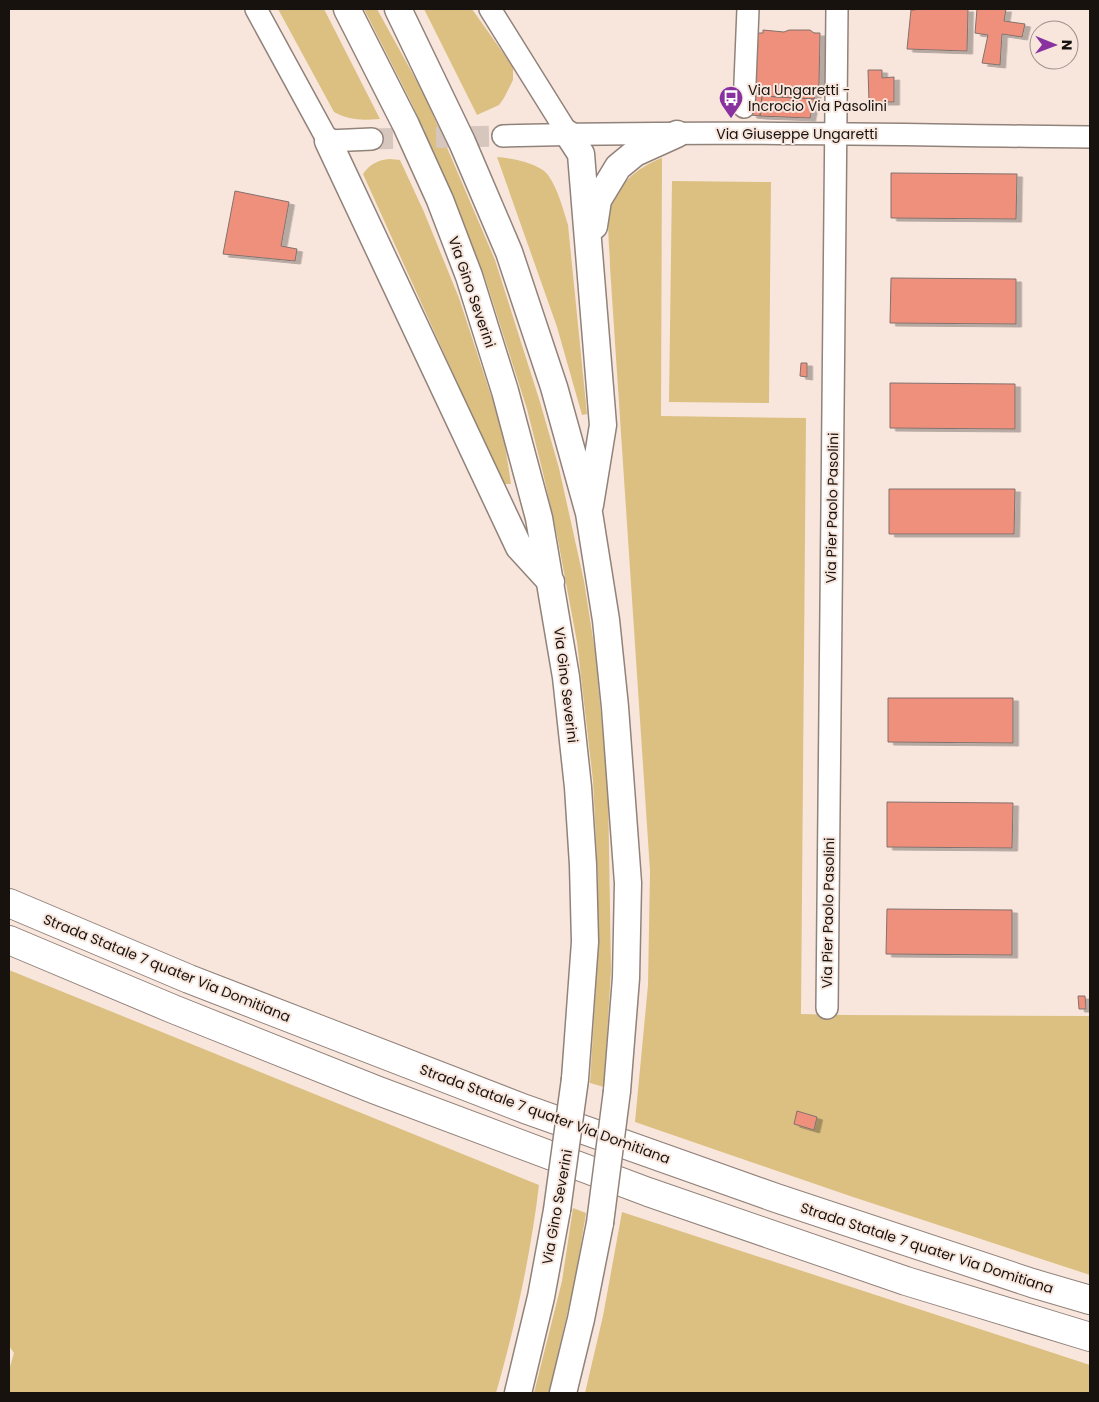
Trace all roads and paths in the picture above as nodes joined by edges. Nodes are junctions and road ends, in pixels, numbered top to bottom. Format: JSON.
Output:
{"nodes":[{"id":1,"x":256,"y":9,"type":"edge"},
{"id":2,"x":348,"y":9,"type":"edge"},
{"id":3,"x":398,"y":9,"type":"edge"},
{"id":4,"x":490,"y":9,"type":"edge"},
{"id":5,"x":748,"y":9,"type":"edge"},
{"id":6,"x":837,"y":9,"type":"edge"},
{"id":7,"x":744,"y":107,"type":"dead end"},
{"id":8,"x":568,"y":134,"type":"junction"},
{"id":9,"x":677,"y":134,"type":"junction"},
{"id":10,"x":835,"y":134,"type":"junction"},
{"id":11,"x":503,"y":136,"type":"tunnel mouth"},
{"id":12,"x":1090,"y":138,"type":"edge"},
{"id":13,"x":372,"y":139,"type":"tunnel mouth"},
{"id":14,"x":328,"y":140,"type":"junction"},
{"id":15,"x":590,"y":254,"type":"junction"},
{"id":16,"x":589,"y":513,"type":"junction"},
{"id":17,"x":551,"y":582,"type":"junction"},
{"id":18,"x":9,"y":903,"type":"edge"},
{"id":19,"x":9,"y":940,"type":"edge"},
{"id":20,"x":827,"y":1008,"type":"dead end"},
{"id":21,"x":1090,"y":1300,"type":"edge"},
{"id":22,"x":1090,"y":1337,"type":"edge"},
{"id":23,"x":518,"y":1393,"type":"edge"},
{"id":24,"x":563,"y":1393,"type":"edge"}],
"edges":[{"from":1,"to":14,"type":"street"},
{"from":2,"to":17,"type":"street","name":"Via Gino Severini"},
{"from":3,"to":16,"type":"street"},
{"from":4,"to":8,"type":"street"},
{"from":5,"to":7,"type":"street"},
{"from":6,"to":10,"type":"street","name":"Via Pier Paolo Pasolini"},
{"from":8,"to":9,"type":"street","name":"Via Giuseppe Ungaretti"},
{"from":8,"to":11,"type":"street","name":"Via Giuseppe Ungaretti"},
{"from":8,"to":15,"type":"street"},
{"from":9,"to":10,"type":"street","name":"Via Giuseppe Ungaretti"},
{"from":9,"to":15,"type":"street"},
{"from":10,"to":12,"type":"street","name":"Via Giuseppe Ungaretti"},
{"from":10,"to":20,"type":"street","name":"Via Pier Paolo Pasolini"},
{"from":13,"to":14,"type":"street"},
{"from":14,"to":17,"type":"street"},
{"from":15,"to":16,"type":"street"},
{"from":16,"to":24,"type":"street","bridge":true},
{"from":17,"to":23,"type":"street","name":"Via Gino Severini","bridge":true},
{"from":18,"to":21,"type":"highway","name":"Strada Statale 7 quater Via Domitiana"},
{"from":19,"to":22,"type":"highway"}]}
